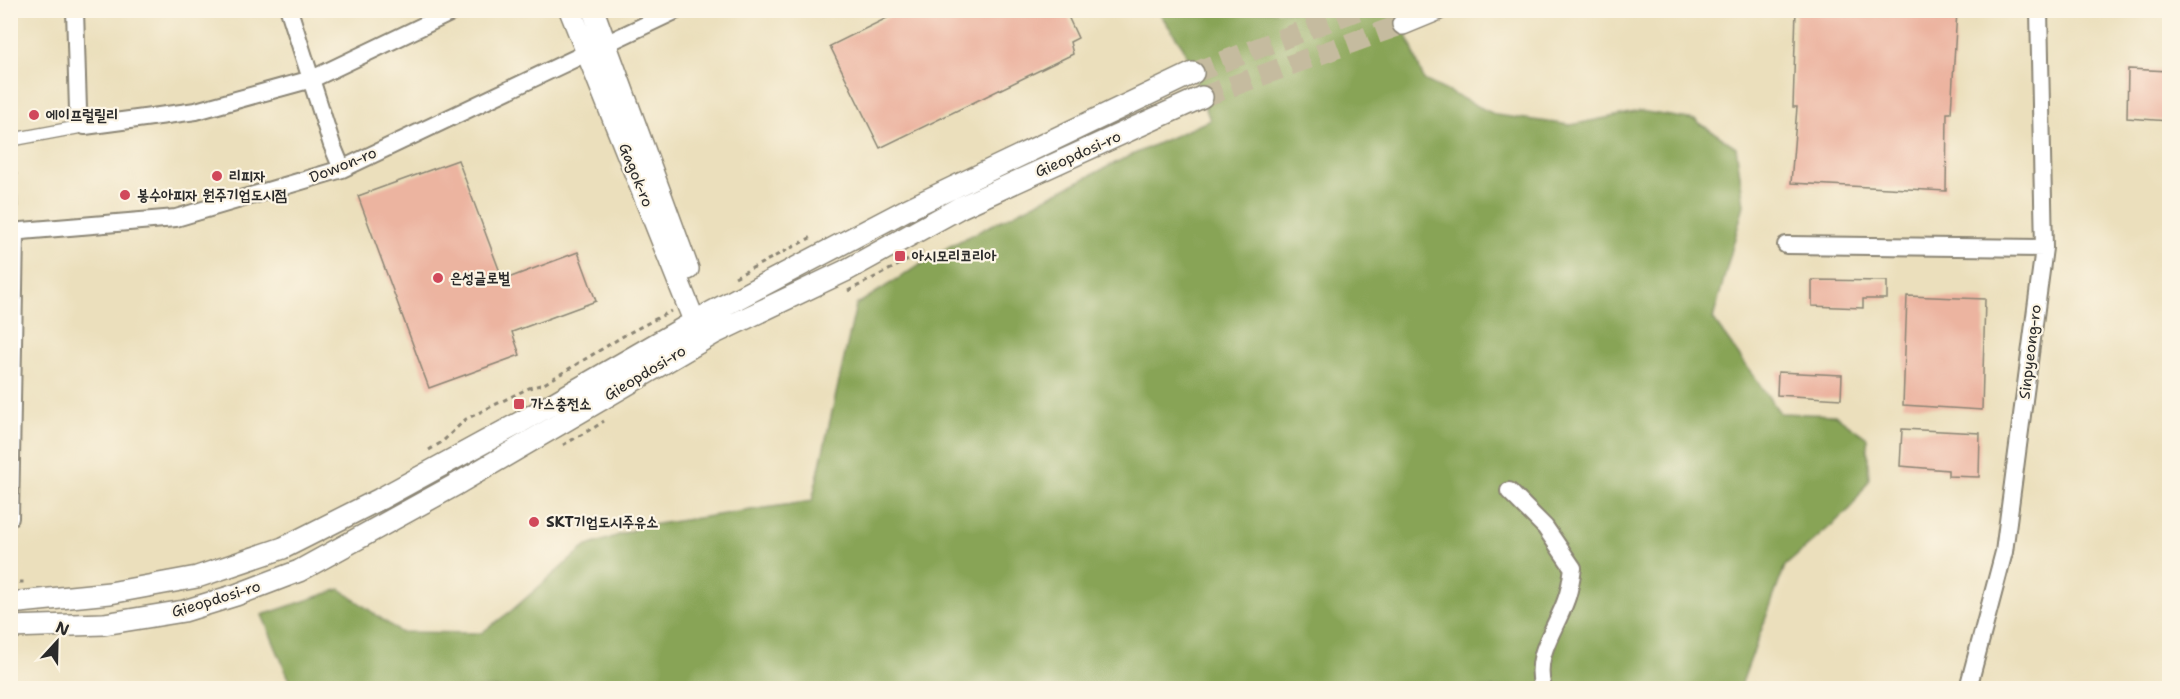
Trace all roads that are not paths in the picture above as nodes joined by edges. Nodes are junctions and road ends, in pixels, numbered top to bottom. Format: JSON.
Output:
{"nodes":[{"id":1,"x":75,"y":10,"type":"edge"},
{"id":2,"x":289,"y":10,"type":"edge"},
{"id":3,"x":456,"y":10,"type":"edge"},
{"id":4,"x":570,"y":10,"type":"edge"},
{"id":5,"x":593,"y":10,"type":"edge"},
{"id":6,"x":677,"y":10,"type":"edge"},
{"id":7,"x":1437,"y":10,"type":"edge"},
{"id":8,"x":2039,"y":10,"type":"edge"},
{"id":9,"x":1403,"y":24,"type":"tunnel mouth"},
{"id":10,"x":596,"y":49,"type":"junction"},
{"id":11,"x":1193,"y":73,"type":"tunnel mouth"},
{"id":12,"x":312,"y":79,"type":"junction"},
{"id":13,"x":1202,"y":97,"type":"tunnel mouth"},
{"id":14,"x":85,"y":126,"type":"junction"},
{"id":15,"x":10,"y":140,"type":"edge"},
{"id":16,"x":342,"y":169,"type":"junction"},
{"id":17,"x":10,"y":175,"type":"edge"},
{"id":18,"x":11,"y":213,"type":"edge"},
{"id":19,"x":13,"y":232,"type":"edge"},
{"id":20,"x":1786,"y":245,"type":"dead end"},
{"id":21,"x":2044,"y":248,"type":"junction"},
{"id":22,"x":704,"y":327,"type":"junction"},
{"id":23,"x":1509,"y":491,"type":"dead end"},
{"id":24,"x":10,"y":518,"type":"edge"},
{"id":25,"x":10,"y":603,"type":"edge"},
{"id":26,"x":10,"y":627,"type":"edge"},
{"id":27,"x":1543,"y":688,"type":"edge"},
{"id":28,"x":1968,"y":688,"type":"edge"}],
"edges":[{"from":1,"to":14,"type":"street"},
{"from":2,"to":12,"type":"street"},
{"from":3,"to":12,"type":"street"},
{"from":4,"to":10,"type":"street","name":"Gagok-ro"},
{"from":5,"to":10,"type":"street","name":"Gagok-ro"},
{"from":6,"to":10,"type":"street","name":"Dowon-ro"},
{"from":7,"to":9,"type":"street"},
{"from":8,"to":21,"type":"street","name":"Sinpyeong-ro"},
{"from":10,"to":16,"type":"street","name":"Dowon-ro"},
{"from":10,"to":22,"type":"street","name":"Gagok-ro"},
{"from":11,"to":22,"type":"street","name":"Gieopdosi-ro"},
{"from":12,"to":14,"type":"street"},
{"from":12,"to":16,"type":"street"},
{"from":13,"to":22,"type":"street","name":"Gieopdosi-ro"},
{"from":14,"to":15,"type":"street"},
{"from":16,"to":19,"type":"street","name":"Dowon-ro"},
{"from":17,"to":18,"type":"street"},
{"from":19,"to":24,"type":"street"},
{"from":20,"to":21,"type":"street"},
{"from":21,"to":28,"type":"street","name":"Sinpyeong-ro"},
{"from":22,"to":25,"type":"street","name":"Gieopdosi-ro"},
{"from":22,"to":26,"type":"street","name":"Gieopdosi-ro"},
{"from":23,"to":27,"type":"street"}]}
